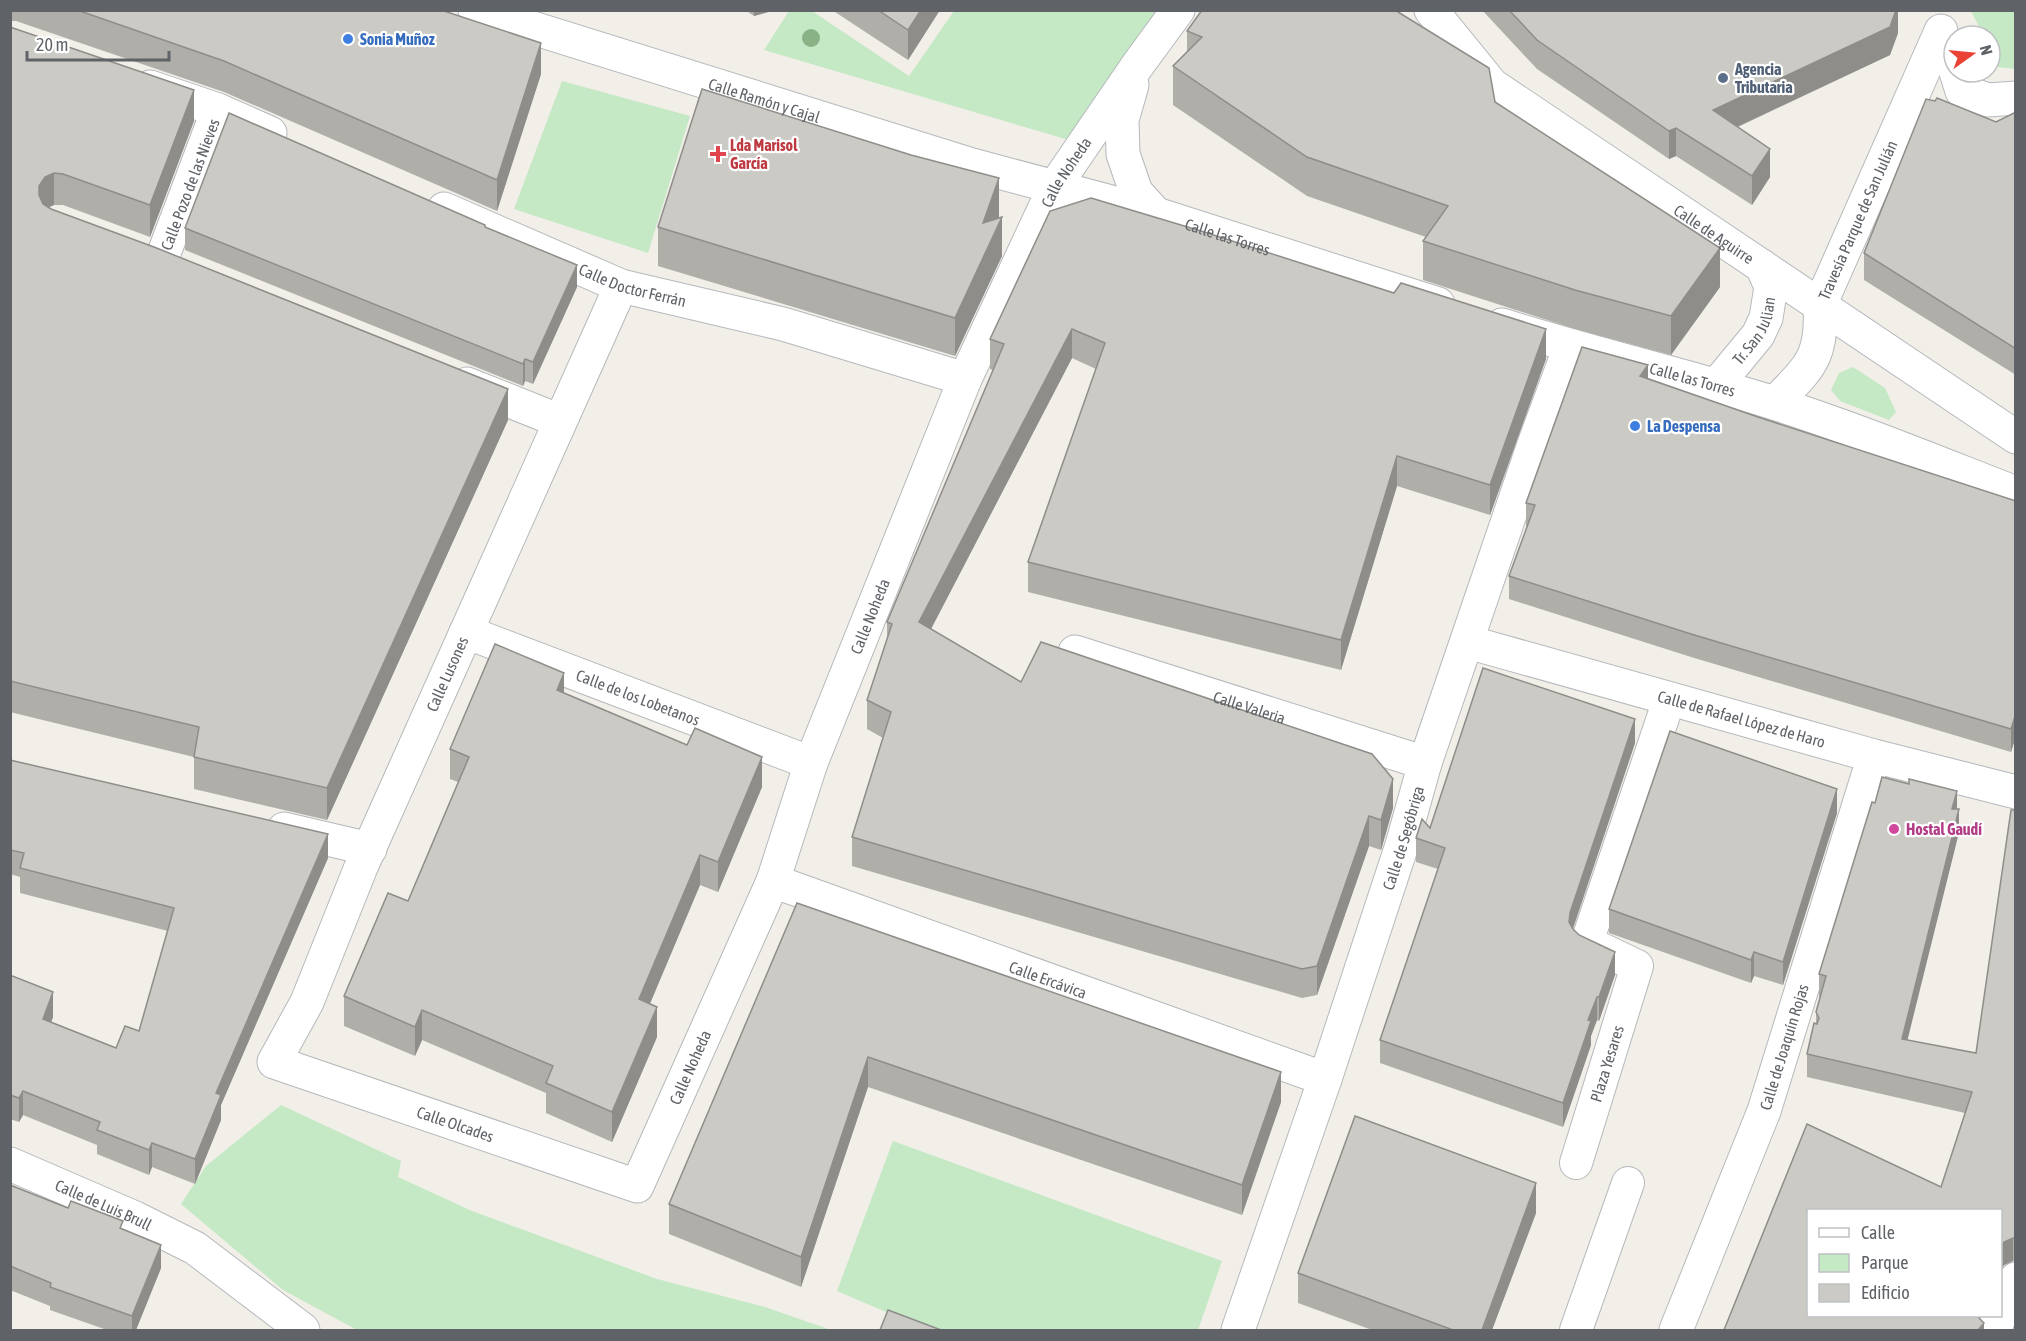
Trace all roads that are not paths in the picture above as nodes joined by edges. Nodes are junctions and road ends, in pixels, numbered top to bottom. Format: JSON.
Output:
{"nodes":[{"id":1,"x":475,"y":10,"type":"edge"},
{"id":2,"x":1178,"y":10,"type":"edge"},
{"id":3,"x":1431,"y":10,"type":"edge"},
{"id":4,"x":1936,"y":21,"type":"edge"},
{"id":5,"x":1942,"y":36,"type":"edge"},
{"id":6,"x":1137,"y":66,"type":"junction"},
{"id":7,"x":120,"y":76,"type":"edge"},
{"id":8,"x":1960,"y":84,"type":"edge"},
{"id":9,"x":2016,"y":98,"type":"edge"},
{"id":10,"x":218,"y":110,"type":"junction"},
{"id":11,"x":294,"y":143,"type":"edge"},
{"id":12,"x":1055,"y":186,"type":"junction"},
{"id":13,"x":413,"y":195,"type":"edge"},
{"id":14,"x":1156,"y":214,"type":"junction"},
{"id":15,"x":130,"y":249,"type":"edge"},
{"id":16,"x":1762,"y":266,"type":"junction"},
{"id":17,"x":621,"y":286,"type":"junction"},
{"id":18,"x":1820,"y":305,"type":"junction"},
{"id":19,"x":1570,"y":346,"type":"junction"},
{"id":20,"x":438,"y":372,"type":"edge"},
{"id":21,"x":965,"y":379,"type":"junction"},
{"id":22,"x":1716,"y":387,"type":"junction"},
{"id":23,"x":1775,"y":403,"type":"junction"},
{"id":24,"x":560,"y":421,"type":"junction"},
{"id":25,"x":2016,"y":437,"type":"edge"},
{"id":26,"x":2016,"y":493,"type":"edge"},
{"id":27,"x":466,"y":632,"type":"junction"},
{"id":28,"x":1468,"y":642,"type":"junction"},
{"id":29,"x":1075,"y":652,"type":"edge"},
{"id":30,"x":1670,"y":700,"type":"junction"},
{"id":31,"x":1874,"y":756,"type":"junction"},
{"id":32,"x":811,"y":763,"type":"junction"},
{"id":33,"x":1425,"y":763,"type":"junction"},
{"id":34,"x":2016,"y":792,"type":"edge"},
{"id":35,"x":254,"y":822,"type":"edge"},
{"id":36,"x":369,"y":849,"type":"junction"},
{"id":37,"x":773,"y":881,"type":"junction"},
{"id":38,"x":274,"y":1062,"type":"joint"},
{"id":39,"x":1325,"y":1079,"type":"junction"},
{"id":40,"x":1576,"y":1163,"type":"dead end"},
{"id":41,"x":10,"y":1164,"type":"edge"},
{"id":42,"x":1628,"y":1183,"type":"dead end"},
{"id":43,"x":637,"y":1186,"type":"joint"},
{"id":44,"x":2016,"y":1279,"type":"edge"},
{"id":45,"x":2002,"y":1312,"type":"edge"},
{"id":46,"x":303,"y":1330,"type":"edge"},
{"id":47,"x":1238,"y":1330,"type":"edge"},
{"id":48,"x":1576,"y":1330,"type":"edge"},
{"id":49,"x":1676,"y":1330,"type":"edge"}],
"edges":[{"from":1,"to":12,"type":"street","name":"Calle Ramón y Cajal"},
{"from":2,"to":6,"type":"street","name":"Calle Noheda"},
{"from":3,"to":16,"type":"street","name":"Calle de Aguirre"},
{"from":4,"to":5,"type":"street"},
{"from":4,"to":18,"type":"street","name":"Travesía Parque de San Julián"},
{"from":6,"to":12,"type":"street","name":"Calle Noheda"},
{"from":6,"to":14,"type":"street","name":"Calle Noheda"},
{"from":7,"to":10,"type":"street"},
{"from":8,"to":9,"type":"street"},
{"from":10,"to":11,"type":"street"},
{"from":10,"to":15,"type":"street","name":"Calle Pozo de las Nieves"},
{"from":12,"to":14,"type":"street","name":"Calle las Torres"},
{"from":12,"to":21,"type":"street","name":"Calle Noheda"},
{"from":13,"to":17,"type":"street","name":"Calle Doctor Ferrán"},
{"from":14,"to":19,"type":"street","name":"Calle las Torres"},
{"from":16,"to":18,"type":"street","name":"Calle de Aguirre"},
{"from":16,"to":22,"type":"street","name":"Tr. San Julian"},
{"from":17,"to":21,"type":"street","name":"Calle Doctor Ferrán"},
{"from":17,"to":24,"type":"street","name":"Calle Lusones"},
{"from":18,"to":23,"type":"street","name":"Travesía Parque de San Julián"},
{"from":18,"to":25,"type":"street","name":"Calle de Aguirre"},
{"from":19,"to":22,"type":"street","name":"Calle las Torres"},
{"from":19,"to":28,"type":"street","name":"Calle de Segóbriga"},
{"from":20,"to":24,"type":"street"},
{"from":21,"to":32,"type":"street","name":"Calle Noheda"},
{"from":22,"to":23,"type":"street","name":"Calle las Torres"},
{"from":23,"to":26,"type":"street","name":"Calle las Torres"},
{"from":24,"to":27,"type":"street","name":"Calle Lusones"},
{"from":27,"to":32,"type":"street","name":"Calle de los Lobetanos"},
{"from":27,"to":36,"type":"street","name":"Calle Lusones"},
{"from":28,"to":30,"type":"street","name":"Calle de Rafael López de Haro"},
{"from":28,"to":33,"type":"street","name":"Calle de Segóbriga"},
{"from":29,"to":33,"type":"street","name":"Calle Valeria"},
{"from":30,"to":31,"type":"street","name":"Calle de Rafael López de Haro"},
{"from":30,"to":40,"type":"street","name":"Plaza Yesares"},
{"from":31,"to":34,"type":"street","name":"Calle de Rafael López de Haro"},
{"from":31,"to":49,"type":"street","name":"Calle de Joaquín Rojas"},
{"from":32,"to":37,"type":"street","name":"Calle Noheda"},
{"from":33,"to":39,"type":"street","name":"Calle de Segóbriga"},
{"from":35,"to":36,"type":"street"},
{"from":36,"to":38,"type":"street","name":"Calle Lusones"},
{"from":37,"to":39,"type":"street","name":"Calle Ercávica"},
{"from":37,"to":43,"type":"street","name":"Calle Noheda"},
{"from":38,"to":43,"type":"street","name":"Calle Olcades"},
{"from":39,"to":47,"type":"street","name":"Calle de Segóbriga"},
{"from":41,"to":46,"type":"street","name":"Calle de Luis Brull"},
{"from":42,"to":48,"type":"street"},
{"from":44,"to":45,"type":"street"}]}
